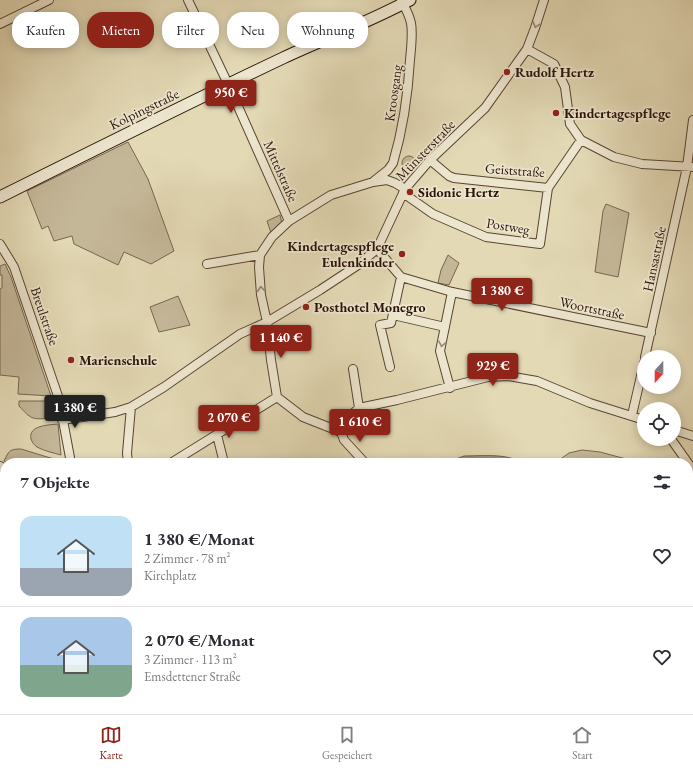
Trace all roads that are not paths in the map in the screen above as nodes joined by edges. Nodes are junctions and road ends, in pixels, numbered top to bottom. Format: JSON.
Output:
{"nodes":[{"id":1,"x":49,"y":0,"type":"edge"},
{"id":2,"x":188,"y":0,"type":"edge"},
{"id":3,"x":544,"y":0,"type":"edge"},
{"id":4,"x":405,"y":1,"type":"edge"},
{"id":5,"x":0,"y":24,"type":"edge"},
{"id":6,"x":527,"y":49,"type":"junction"},
{"id":7,"x":228,"y":84,"type":"junction"},
{"id":8,"x":693,"y":120,"type":"edge"},
{"id":9,"x":581,"y":140,"type":"junction"},
{"id":10,"x":430,"y":160,"type":"junction"},
{"id":11,"x":690,"y":167,"type":"edge"},
{"id":12,"x":373,"y":182,"type":"junction"},
{"id":13,"x":548,"y":188,"type":"junction"},
{"id":14,"x":404,"y":191,"type":"junction"},
{"id":15,"x":0,"y":197,"type":"edge"},
{"id":16,"x":289,"y":221,"type":"junction"},
{"id":17,"x":0,"y":244,"type":"edge"},
{"id":18,"x":377,"y":249,"type":"junction"},
{"id":19,"x":260,"y":255,"type":"junction"},
{"id":20,"x":207,"y":264,"type":"dead end"},
{"id":21,"x":401,"y":277,"type":"junction"},
{"id":22,"x":452,"y":292,"type":"junction"},
{"id":23,"x":393,"y":314,"type":"junction"},
{"id":24,"x":267,"y":322,"type":"junction"},
{"id":25,"x":445,"y":327,"type":"junction"},
{"id":26,"x":651,"y":333,"type":"junction"},
{"id":27,"x":647,"y":350,"type":"edge"},
{"id":28,"x":390,"y":367,"type":"dead end"},
{"id":29,"x":353,"y":369,"type":"dead end"},
{"id":30,"x":450,"y":388,"type":"junction"},
{"id":31,"x":637,"y":393,"type":"edge"},
{"id":32,"x":277,"y":397,"type":"junction"},
{"id":33,"x":131,"y":407,"type":"junction"},
{"id":34,"x":358,"y":408,"type":"junction"},
{"id":35,"x":632,"y":415,"type":"junction"},
{"id":36,"x":637,"y":417,"type":"edge"},
{"id":37,"x":62,"y":420,"type":"junction"},
{"id":38,"x":341,"y":432,"type":"junction"},
{"id":39,"x":681,"y":432,"type":"edge"},
{"id":40,"x":217,"y":435,"type":"junction"},
{"id":41,"x":693,"y":436,"type":"edge"},
{"id":42,"x":676,"y":446,"type":"edge"},
{"id":43,"x":70,"y":458,"type":"edge"},
{"id":44,"x":128,"y":458,"type":"edge"},
{"id":45,"x":179,"y":458,"type":"edge"},
{"id":46,"x":223,"y":458,"type":"edge"},
{"id":47,"x":360,"y":458,"type":"edge"},
{"id":48,"x":684,"y":458,"type":"edge"}],
"edges":[{"from":1,"to":5,"type":"street"},
{"from":2,"to":7,"type":"street","name":"Mittelstraße"},
{"from":3,"to":6,"type":"street","name":"Münsterstraße","one_way":true},
{"from":4,"to":7,"type":"street","name":"Kolpingstraße"},
{"from":4,"to":12,"type":"street","name":"Kroosgang"},
{"from":6,"to":9,"type":"street"},
{"from":6,"to":10,"type":"street","name":"Münsterstraße"},
{"from":7,"to":15,"type":"street","name":"Kolpingstraße"},
{"from":7,"to":16,"type":"street","name":"Mittelstraße"},
{"from":8,"to":11,"type":"street","name":"Hansastraße"},
{"from":9,"to":11,"type":"street"},
{"from":9,"to":13,"type":"street","name":"Geiststraße"},
{"from":10,"to":13,"type":"street","name":"Geiststraße"},
{"from":10,"to":14,"type":"street","name":"Münsterstraße"},
{"from":11,"to":26,"type":"street","name":"Hansastraße"},
{"from":12,"to":14,"type":"street"},
{"from":12,"to":16,"type":"street"},
{"from":13,"to":14,"type":"street","name":"Postweg"},
{"from":14,"to":18,"type":"street","name":"Münsterstraße"},
{"from":16,"to":19,"type":"street"},
{"from":17,"to":37,"type":"street","name":"Breulstraße"},
{"from":18,"to":21,"type":"street"},
{"from":18,"to":24,"type":"street","name":"Münsterstraße"},
{"from":19,"to":20,"type":"street"},
{"from":24,"to":19,"type":"street","one_way":true},
{"from":21,"to":22,"type":"street","name":"Woortstraße"},
{"from":21,"to":23,"type":"street"},
{"from":22,"to":25,"type":"street"},
{"from":22,"to":26,"type":"street","name":"Woortstraße"},
{"from":23,"to":25,"type":"street"},
{"from":23,"to":28,"type":"street"},
{"from":24,"to":32,"type":"street"},
{"from":24,"to":33,"type":"street","name":"Münsterstraße"},
{"from":25,"to":30,"type":"street","one_way":true},
{"from":26,"to":27,"type":"street","name":"Hansastraße"},
{"from":29,"to":34,"type":"street"},
{"from":30,"to":34,"type":"street"},
{"from":30,"to":35,"type":"street"},
{"from":31,"to":35,"type":"street"},
{"from":32,"to":38,"type":"street"},
{"from":32,"to":40,"type":"street"},
{"from":33,"to":37,"type":"street","name":"Münsterstraße"},
{"from":33,"to":44,"type":"street"},
{"from":34,"to":38,"type":"street"},
{"from":35,"to":36,"type":"street"},
{"from":37,"to":43,"type":"street","name":"Breulstraße"},
{"from":38,"to":47,"type":"street"},
{"from":39,"to":41,"type":"street"},
{"from":40,"to":45,"type":"street"},
{"from":40,"to":46,"type":"street"},
{"from":42,"to":48,"type":"street"}]}
